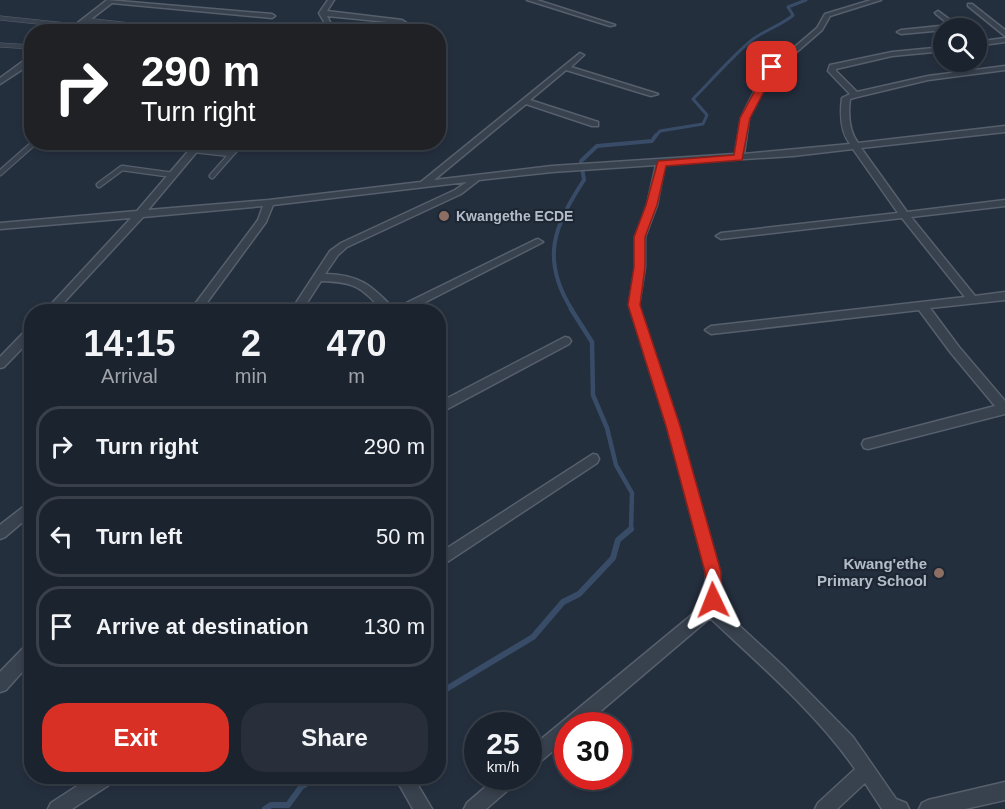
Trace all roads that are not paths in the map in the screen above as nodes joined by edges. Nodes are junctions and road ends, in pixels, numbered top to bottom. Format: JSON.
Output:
{"nodes":[{"id":1,"x":331,"y":0,"type":"edge"},
{"id":2,"x":530,"y":0,"type":"edge"},
{"id":3,"x":878,"y":0,"type":"edge"},
{"id":4,"x":111,"y":1,"type":"edge"},
{"id":5,"x":970,"y":5,"type":"dead end"},
{"id":6,"x":322,"y":13,"type":"junction"},
{"id":7,"x":938,"y":13,"type":"dead end"},
{"id":8,"x":272,"y":16,"type":"dead end"},
{"id":9,"x":0,"y":18,"type":"edge"},
{"id":10,"x":944,"y":18,"type":"edge"},
{"id":11,"x":86,"y":20,"type":"junction"},
{"id":12,"x":57,"y":24,"type":"edge"},
{"id":13,"x":79,"y":24,"type":"edge"},
{"id":14,"x":121,"y":24,"type":"edge"},
{"id":15,"x":328,"y":24,"type":"edge"},
{"id":16,"x":405,"y":24,"type":"edge"},
{"id":17,"x":612,"y":25,"type":"dead end"},
{"id":18,"x":933,"y":30,"type":"edge"},
{"id":19,"x":901,"y":32,"type":"dead end"},
{"id":20,"x":1005,"y":34,"type":"edge"},
{"id":21,"x":1005,"y":40,"type":"edge"},
{"id":22,"x":987,"y":43,"type":"edge"},
{"id":23,"x":0,"y":45,"type":"edge"},
{"id":24,"x":24,"y":46,"type":"edge"},
{"id":25,"x":933,"y":50,"type":"edge"},
{"id":26,"x":580,"y":55,"type":"dead end"},
{"id":27,"x":24,"y":65,"type":"edge"},
{"id":28,"x":567,"y":68,"type":"junction"},
{"id":29,"x":1005,"y":68,"type":"edge"},
{"id":30,"x":0,"y":82,"type":"edge"},
{"id":31,"x":654,"y":94,"type":"dead end"},
{"id":32,"x":855,"y":95,"type":"junction"},
{"id":33,"x":525,"y":101,"type":"junction"},
{"id":34,"x":595,"y":124,"type":"dead end"},
{"id":35,"x":1005,"y":129,"type":"edge"},
{"id":36,"x":856,"y":147,"type":"junction"},
{"id":37,"x":26,"y":150,"type":"edge"},
{"id":38,"x":194,"y":150,"type":"edge"},
{"id":39,"x":214,"y":150,"type":"edge"},
{"id":40,"x":234,"y":150,"type":"edge"},
{"id":41,"x":230,"y":154,"type":"junction"},
{"id":42,"x":739,"y":158,"type":"junction"},
{"id":43,"x":661,"y":163,"type":"junction"},
{"id":44,"x":0,"y":173,"type":"edge"},
{"id":45,"x":173,"y":175,"type":"junction"},
{"id":46,"x":212,"y":176,"type":"dead end"},
{"id":47,"x":478,"y":179,"type":"junction"},
{"id":48,"x":99,"y":185,"type":"dead end"},
{"id":49,"x":422,"y":186,"type":"junction"},
{"id":50,"x":1005,"y":202,"type":"edge"},
{"id":51,"x":269,"y":203,"type":"junction"},
{"id":52,"x":903,"y":213,"type":"junction"},
{"id":53,"x":139,"y":215,"type":"junction"},
{"id":54,"x":0,"y":226,"type":"edge"},
{"id":55,"x":721,"y":236,"type":"dead end"},
{"id":56,"x":538,"y":242,"type":"dead end"},
{"id":57,"x":317,"y":278,"type":"junction"},
{"id":58,"x":1005,"y":296,"type":"edge"},
{"id":59,"x":973,"y":300,"type":"junction"},
{"id":60,"x":57,"y":304,"type":"edge"},
{"id":61,"x":200,"y":304,"type":"edge"},
{"id":62,"x":300,"y":304,"type":"edge"},
{"id":63,"x":383,"y":304,"type":"edge"},
{"id":64,"x":413,"y":304,"type":"edge"},
{"id":65,"x":923,"y":307,"type":"junction"},
{"id":66,"x":711,"y":330,"type":"dead end"},
{"id":67,"x":24,"y":339,"type":"edge"},
{"id":68,"x":565,"y":341,"type":"dead end"},
{"id":69,"x":0,"y":364,"type":"edge"},
{"id":70,"x":446,"y":405,"type":"edge"},
{"id":71,"x":1004,"y":408,"type":"edge"},
{"id":72,"x":868,"y":444,"type":"dead end"},
{"id":73,"x":593,"y":459,"type":"dead end"},
{"id":74,"x":24,"y":513,"type":"edge"},
{"id":75,"x":0,"y":533,"type":"edge"},
{"id":76,"x":446,"y":557,"type":"edge"},
{"id":77,"x":710,"y":608,"type":"junction"},
{"id":78,"x":24,"y":658,"type":"edge"},
{"id":79,"x":0,"y":684,"type":"edge"},
{"id":80,"x":586,"y":712,"type":"edge"},
{"id":81,"x":554,"y":739,"type":"edge"},
{"id":82,"x":542,"y":749,"type":"edge"},
{"id":83,"x":866,"y":770,"type":"junction"},
{"id":84,"x":95,"y":784,"type":"edge"},
{"id":85,"x":407,"y":784,"type":"edge"},
{"id":86,"x":495,"y":790,"type":"edge"},
{"id":87,"x":1005,"y":791,"type":"edge"},
{"id":88,"x":57,"y":809,"type":"edge"},
{"id":89,"x":423,"y":809,"type":"edge"},
{"id":90,"x":473,"y":809,"type":"edge"},
{"id":91,"x":824,"y":809,"type":"edge"},
{"id":92,"x":900,"y":809,"type":"edge"},
{"id":93,"x":928,"y":809,"type":"edge"}],
"edges":[{"from":1,"to":6,"type":"street"},
{"from":2,"to":17,"type":"street"},
{"from":3,"to":42,"type":"street"},
{"from":4,"to":8,"type":"street"},
{"from":4,"to":11,"type":"street"},
{"from":5,"to":20,"type":"street"},
{"from":6,"to":15,"type":"street"},
{"from":6,"to":16,"type":"street"},
{"from":7,"to":10,"type":"street"},
{"from":9,"to":12,"type":"lane"},
{"from":11,"to":13,"type":"street"},
{"from":11,"to":14,"type":"lane"},
{"from":18,"to":19,"type":"street"},
{"from":21,"to":22,"type":"street"},
{"from":23,"to":24,"type":"lane"},
{"from":25,"to":32,"type":"street"},
{"from":26,"to":28,"type":"street"},
{"from":27,"to":30,"type":"street"},
{"from":28,"to":31,"type":"street"},
{"from":28,"to":33,"type":"street"},
{"from":29,"to":32,"type":"street"},
{"from":32,"to":36,"type":"street"},
{"from":33,"to":34,"type":"street"},
{"from":33,"to":49,"type":"street"},
{"from":35,"to":36,"type":"street"},
{"from":36,"to":42,"type":"street"},
{"from":36,"to":52,"type":"street"},
{"from":37,"to":44,"type":"lane"},
{"from":38,"to":45,"type":"street"},
{"from":39,"to":41,"type":"lane"},
{"from":40,"to":41,"type":"lane"},
{"from":41,"to":46,"type":"lane"},
{"from":42,"to":43,"type":"street"},
{"from":43,"to":47,"type":"street"},
{"from":43,"to":77,"type":"street"},
{"from":45,"to":48,"type":"lane"},
{"from":45,"to":53,"type":"street"},
{"from":47,"to":49,"type":"street"},
{"from":47,"to":57,"type":"street"},
{"from":49,"to":51,"type":"street"},
{"from":50,"to":52,"type":"street"},
{"from":51,"to":53,"type":"street"},
{"from":51,"to":61,"type":"street"},
{"from":52,"to":55,"type":"street"},
{"from":52,"to":59,"type":"street"},
{"from":53,"to":54,"type":"street"},
{"from":53,"to":60,"type":"street"},
{"from":56,"to":64,"type":"street"},
{"from":57,"to":62,"type":"street"},
{"from":57,"to":63,"type":"street"},
{"from":58,"to":59,"type":"street"},
{"from":59,"to":65,"type":"street"},
{"from":65,"to":66,"type":"street"},
{"from":65,"to":71,"type":"street"},
{"from":67,"to":69,"type":"street"},
{"from":68,"to":70,"type":"street"},
{"from":71,"to":72,"type":"street"},
{"from":73,"to":76,"type":"street"},
{"from":74,"to":75,"type":"street"},
{"from":77,"to":80,"type":"street"},
{"from":77,"to":83,"type":"street"},
{"from":78,"to":79,"type":"street"},
{"from":81,"to":82,"type":"street"},
{"from":83,"to":91,"type":"street"},
{"from":83,"to":92,"type":"street"},
{"from":84,"to":88,"type":"street"},
{"from":85,"to":89,"type":"street"},
{"from":86,"to":90,"type":"street"},
{"from":87,"to":93,"type":"street"}]}
